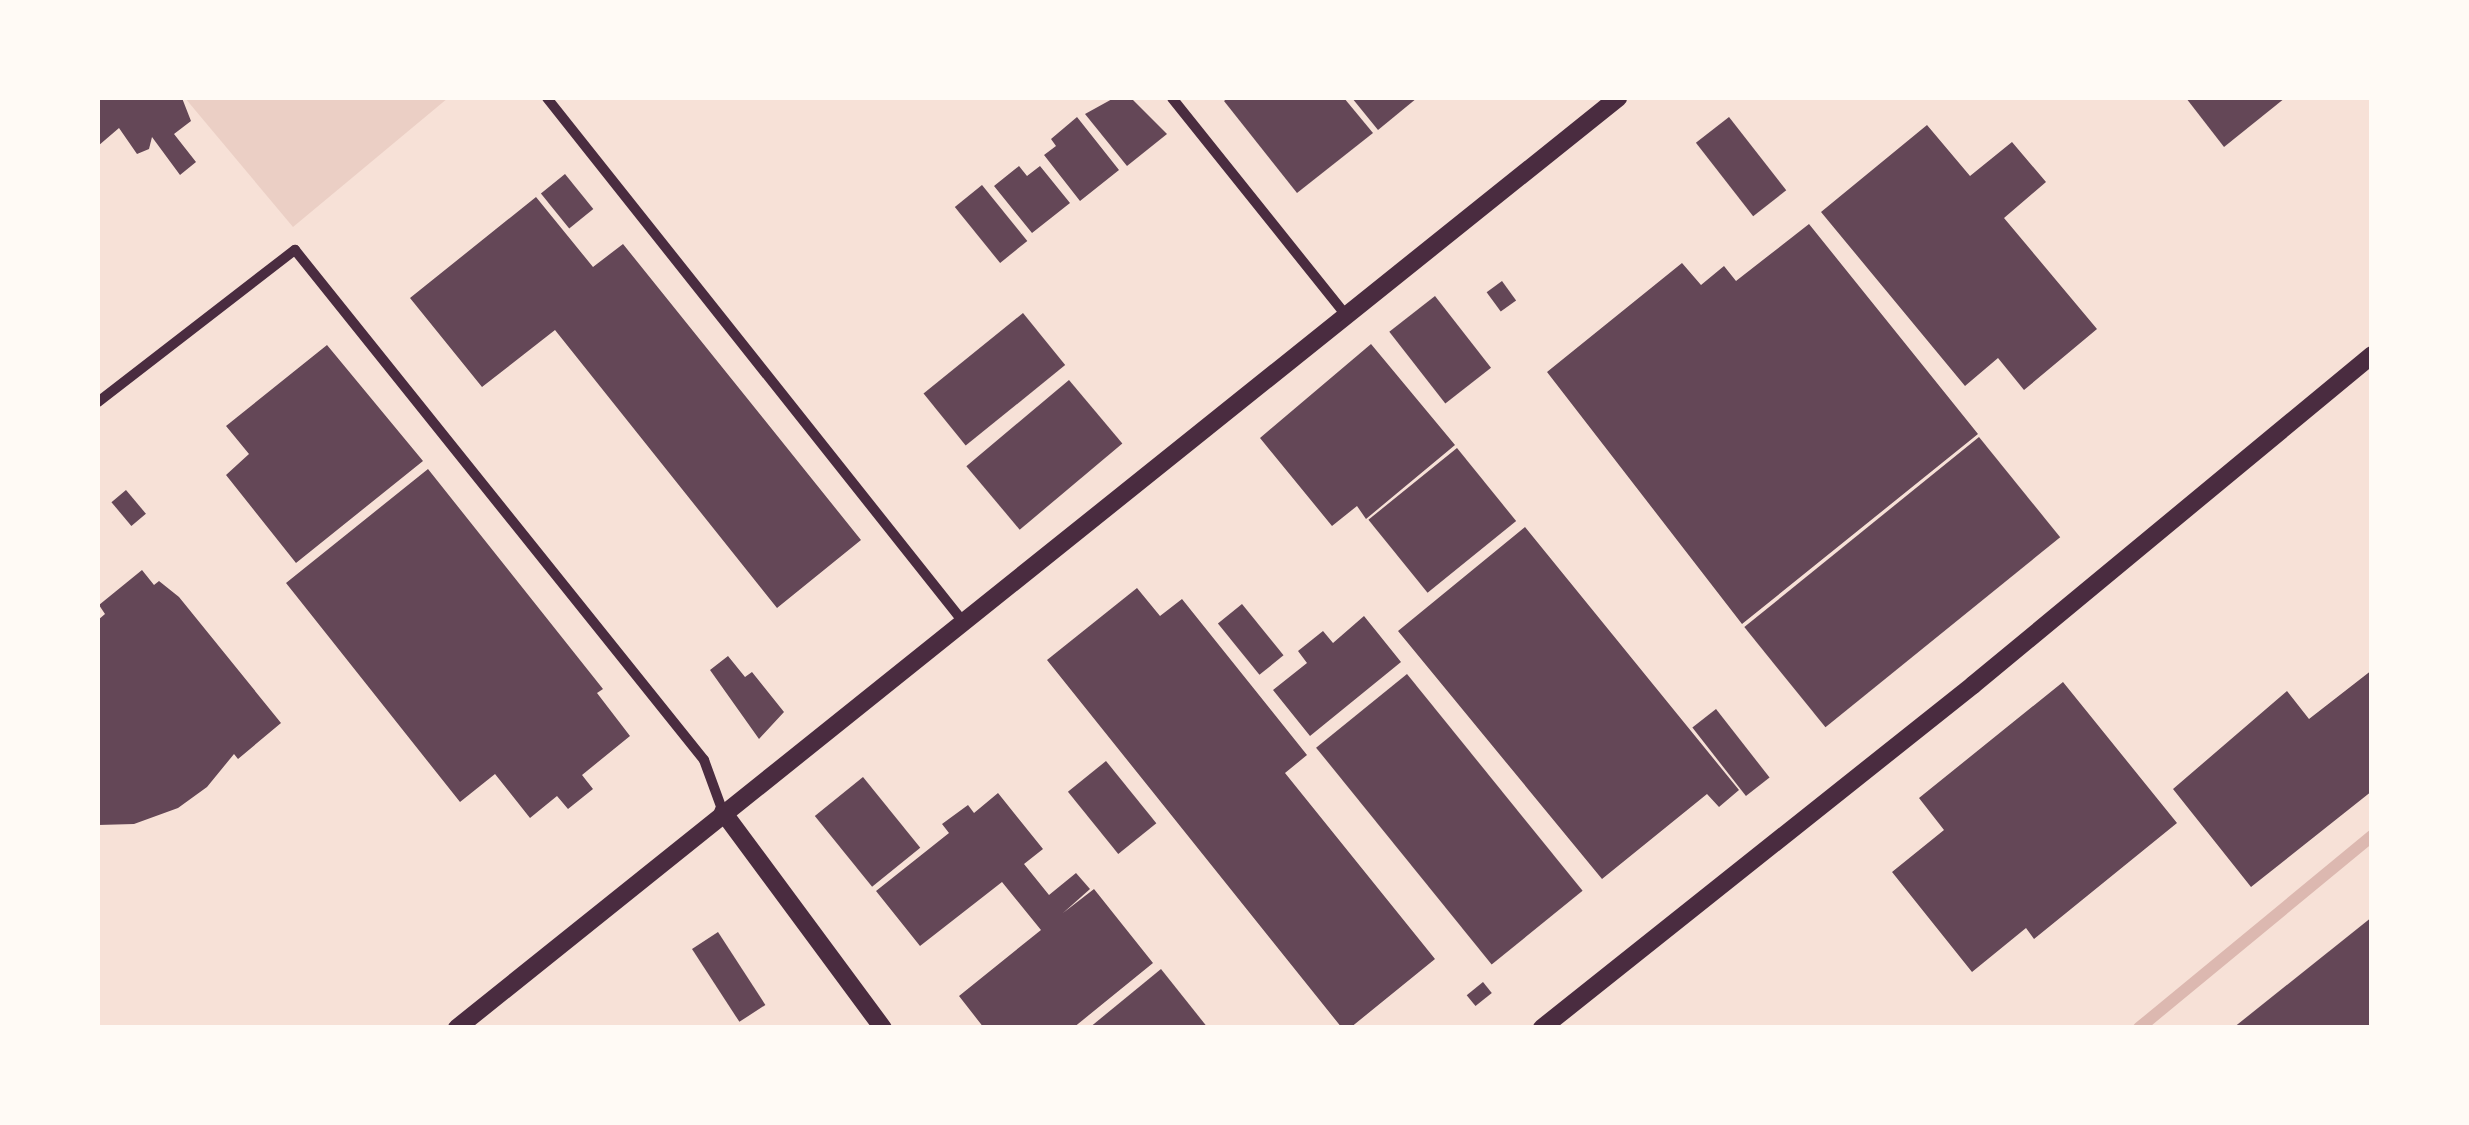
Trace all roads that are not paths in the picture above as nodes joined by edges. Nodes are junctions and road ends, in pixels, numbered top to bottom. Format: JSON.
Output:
{"nodes":[{"id":1,"x":547,"y":98,"type":"edge"},
{"id":2,"x":1172,"y":98,"type":"edge"},
{"id":3,"x":1618,"y":98,"type":"edge"},
{"id":4,"x":1344,"y":313,"type":"junction"},
{"id":5,"x":2372,"y":355,"type":"edge"},
{"id":6,"x":98,"y":402,"type":"edge"},
{"id":7,"x":965,"y":624,"type":"junction"},
{"id":8,"x":723,"y":812,"type":"junction"},
{"id":9,"x":457,"y":1028,"type":"edge"},
{"id":10,"x":883,"y":1028,"type":"edge"},
{"id":11,"x":1542,"y":1028,"type":"edge"}],
"edges":[{"from":1,"to":7,"type":"street"},
{"from":2,"to":4,"type":"street"},
{"from":3,"to":4,"type":"street"},
{"from":4,"to":7,"type":"street"},
{"from":5,"to":11,"type":"street"},
{"from":6,"to":8,"type":"street"},
{"from":7,"to":8,"type":"street"},
{"from":8,"to":9,"type":"street"},
{"from":8,"to":10,"type":"street"}]}
